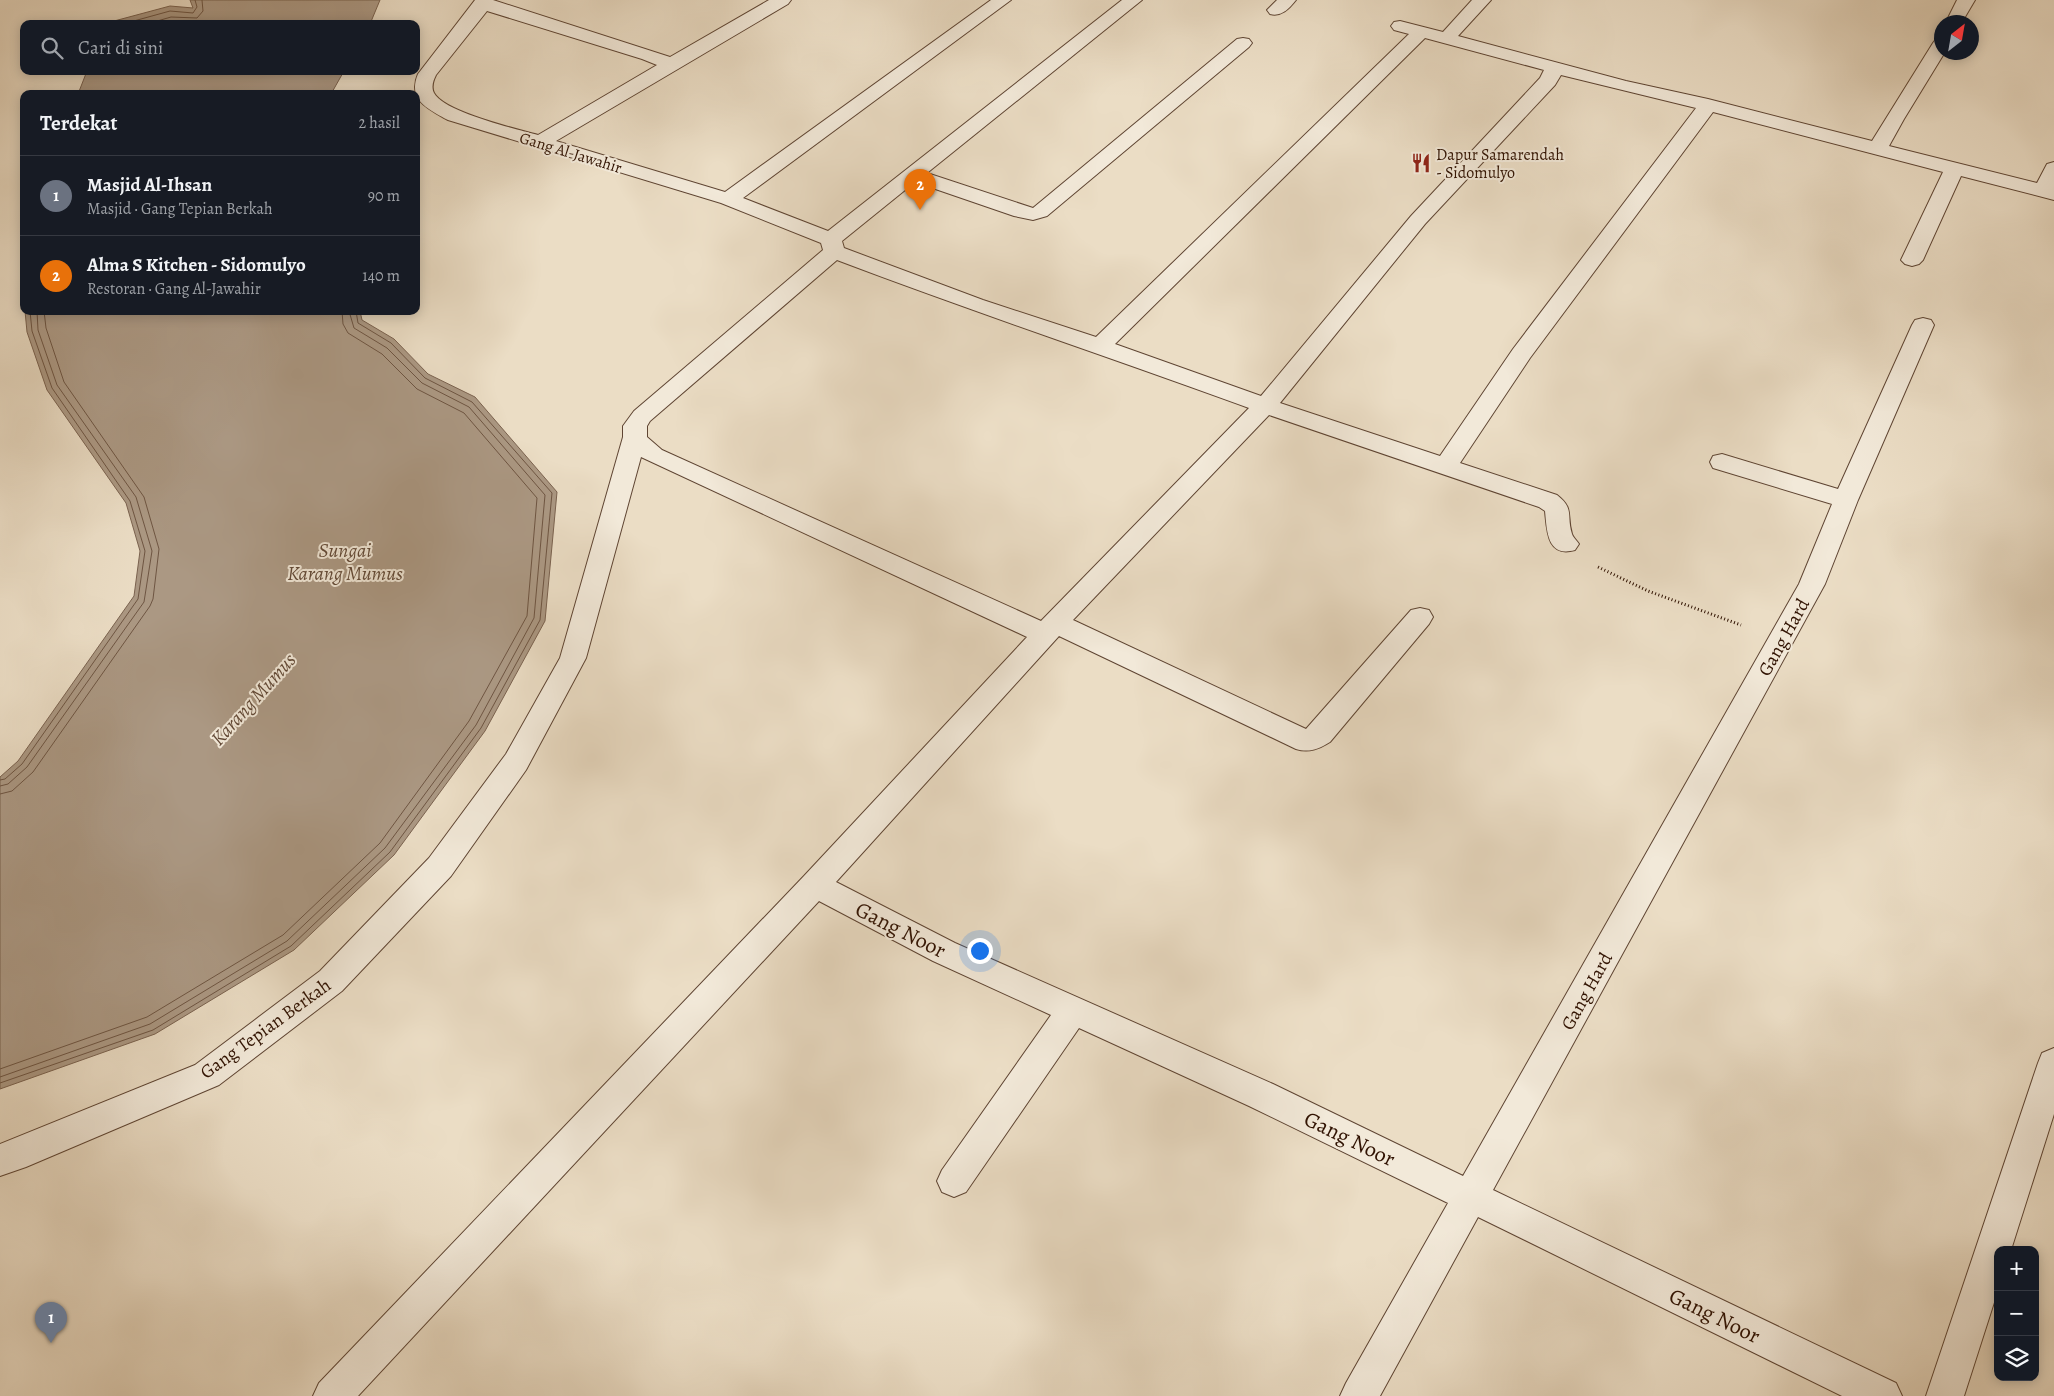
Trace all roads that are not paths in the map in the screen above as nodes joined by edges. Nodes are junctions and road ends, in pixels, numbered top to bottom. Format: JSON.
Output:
{"nodes":[{"id":1,"x":782,"y":0,"type":"edge"},
{"id":2,"x":1002,"y":0,"type":"edge"},
{"id":3,"x":1133,"y":0,"type":"edge"},
{"id":4,"x":1482,"y":0,"type":"edge"},
{"id":5,"x":1966,"y":0,"type":"edge"},
{"id":6,"x":484,"y":2,"type":"edge"},
{"id":7,"x":1958,"y":15,"type":"edge"},
{"id":8,"x":1400,"y":26,"type":"dead end"},
{"id":9,"x":1421,"y":32,"type":"junction"},
{"id":10,"x":1446,"y":38,"type":"junction"},
{"id":11,"x":1243,"y":43,"type":"dead end"},
{"id":12,"x":1934,"y":56,"type":"edge"},
{"id":13,"x":671,"y":64,"type":"junction"},
{"id":14,"x":1555,"y":68,"type":"junction"},
{"id":15,"x":1708,"y":105,"type":"junction"},
{"id":16,"x":540,"y":142,"type":"junction"},
{"id":17,"x":1878,"y":149,"type":"junction"},
{"id":18,"x":1954,"y":168,"type":"junction"},
{"id":19,"x":2054,"y":168,"type":"edge"},
{"id":20,"x":913,"y":175,"type":"junction"},
{"id":21,"x":2048,"y":192,"type":"edge"},
{"id":22,"x":728,"y":199,"type":"junction"},
{"id":23,"x":832,"y":245,"type":"junction"},
{"id":24,"x":1912,"y":260,"type":"dead end"},
{"id":25,"x":1923,"y":325,"type":"dead end"},
{"id":26,"x":1100,"y":346,"type":"junction"},
{"id":27,"x":1265,"y":406,"type":"junction"},
{"id":28,"x":635,"y":437,"type":"junction"},
{"id":29,"x":1722,"y":462,"type":"dead end"},
{"id":30,"x":1446,"y":466,"type":"junction"},
{"id":31,"x":1846,"y":500,"type":"junction"},
{"id":32,"x":1566,"y":544,"type":"road end"},
{"id":33,"x":1420,"y":617,"type":"dead end"},
{"id":34,"x":1050,"y":629,"type":"junction"},
{"id":35,"x":815,"y":884,"type":"junction"},
{"id":36,"x":1073,"y":1010,"type":"junction"},
{"id":37,"x":2054,"y":1062,"type":"edge"},
{"id":38,"x":0,"y":1160,"type":"edge"},
{"id":39,"x":954,"y":1181,"type":"dead end"},
{"id":40,"x":1472,"y":1197,"type":"junction"},
{"id":41,"x":332,"y":1396,"type":"edge"},
{"id":42,"x":1359,"y":1396,"type":"edge"},
{"id":43,"x":1883,"y":1396,"type":"edge"},
{"id":44,"x":1946,"y":1396,"type":"edge"}],
"edges":[{"from":1,"to":13,"type":"street"},
{"from":2,"to":22,"type":"street"},
{"from":3,"to":20,"type":"street"},
{"from":4,"to":10,"type":"street"},
{"from":5,"to":7,"type":"street"},
{"from":6,"to":13,"type":"street"},
{"from":6,"to":16,"type":"street","name":"Gang Al-Jawahir"},
{"from":8,"to":9,"type":"street"},
{"from":9,"to":10,"type":"street"},
{"from":9,"to":26,"type":"street"},
{"from":10,"to":14,"type":"street"},
{"from":11,"to":20,"type":"street"},
{"from":12,"to":17,"type":"street"},
{"from":13,"to":16,"type":"street"},
{"from":14,"to":15,"type":"street"},
{"from":14,"to":27,"type":"street"},
{"from":15,"to":17,"type":"street"},
{"from":15,"to":30,"type":"street"},
{"from":16,"to":22,"type":"street","name":"Gang Al-Jawahir"},
{"from":17,"to":18,"type":"street"},
{"from":18,"to":21,"type":"street"},
{"from":18,"to":24,"type":"street"},
{"from":19,"to":21,"type":"street"},
{"from":20,"to":23,"type":"street"},
{"from":22,"to":23,"type":"street","name":"Gang Al-Jawahir"},
{"from":23,"to":26,"type":"street","name":"Gang Al-Jawahir"},
{"from":23,"to":28,"type":"street"},
{"from":25,"to":31,"type":"street","name":"Gang Hard"},
{"from":26,"to":27,"type":"street","name":"Gang Al-Jawahir"},
{"from":27,"to":30,"type":"street","name":"Gang Al-Jawahir"},
{"from":27,"to":34,"type":"street"},
{"from":28,"to":34,"type":"street"},
{"from":28,"to":38,"type":"street","name":"Gang Tepian Berkah"},
{"from":29,"to":31,"type":"street"},
{"from":30,"to":32,"type":"street","name":"Gang Al-Jawahir"},
{"from":31,"to":40,"type":"street","name":"Gang Hard"},
{"from":33,"to":34,"type":"street"},
{"from":34,"to":35,"type":"street"},
{"from":35,"to":36,"type":"street","name":"Gang Noor"},
{"from":35,"to":41,"type":"street"},
{"from":36,"to":39,"type":"street"},
{"from":36,"to":40,"type":"street","name":"Gang Noor"},
{"from":37,"to":44,"type":"street"},
{"from":40,"to":42,"type":"street","name":"Gang Hard"},
{"from":40,"to":43,"type":"street","name":"Gang Noor"}]}
